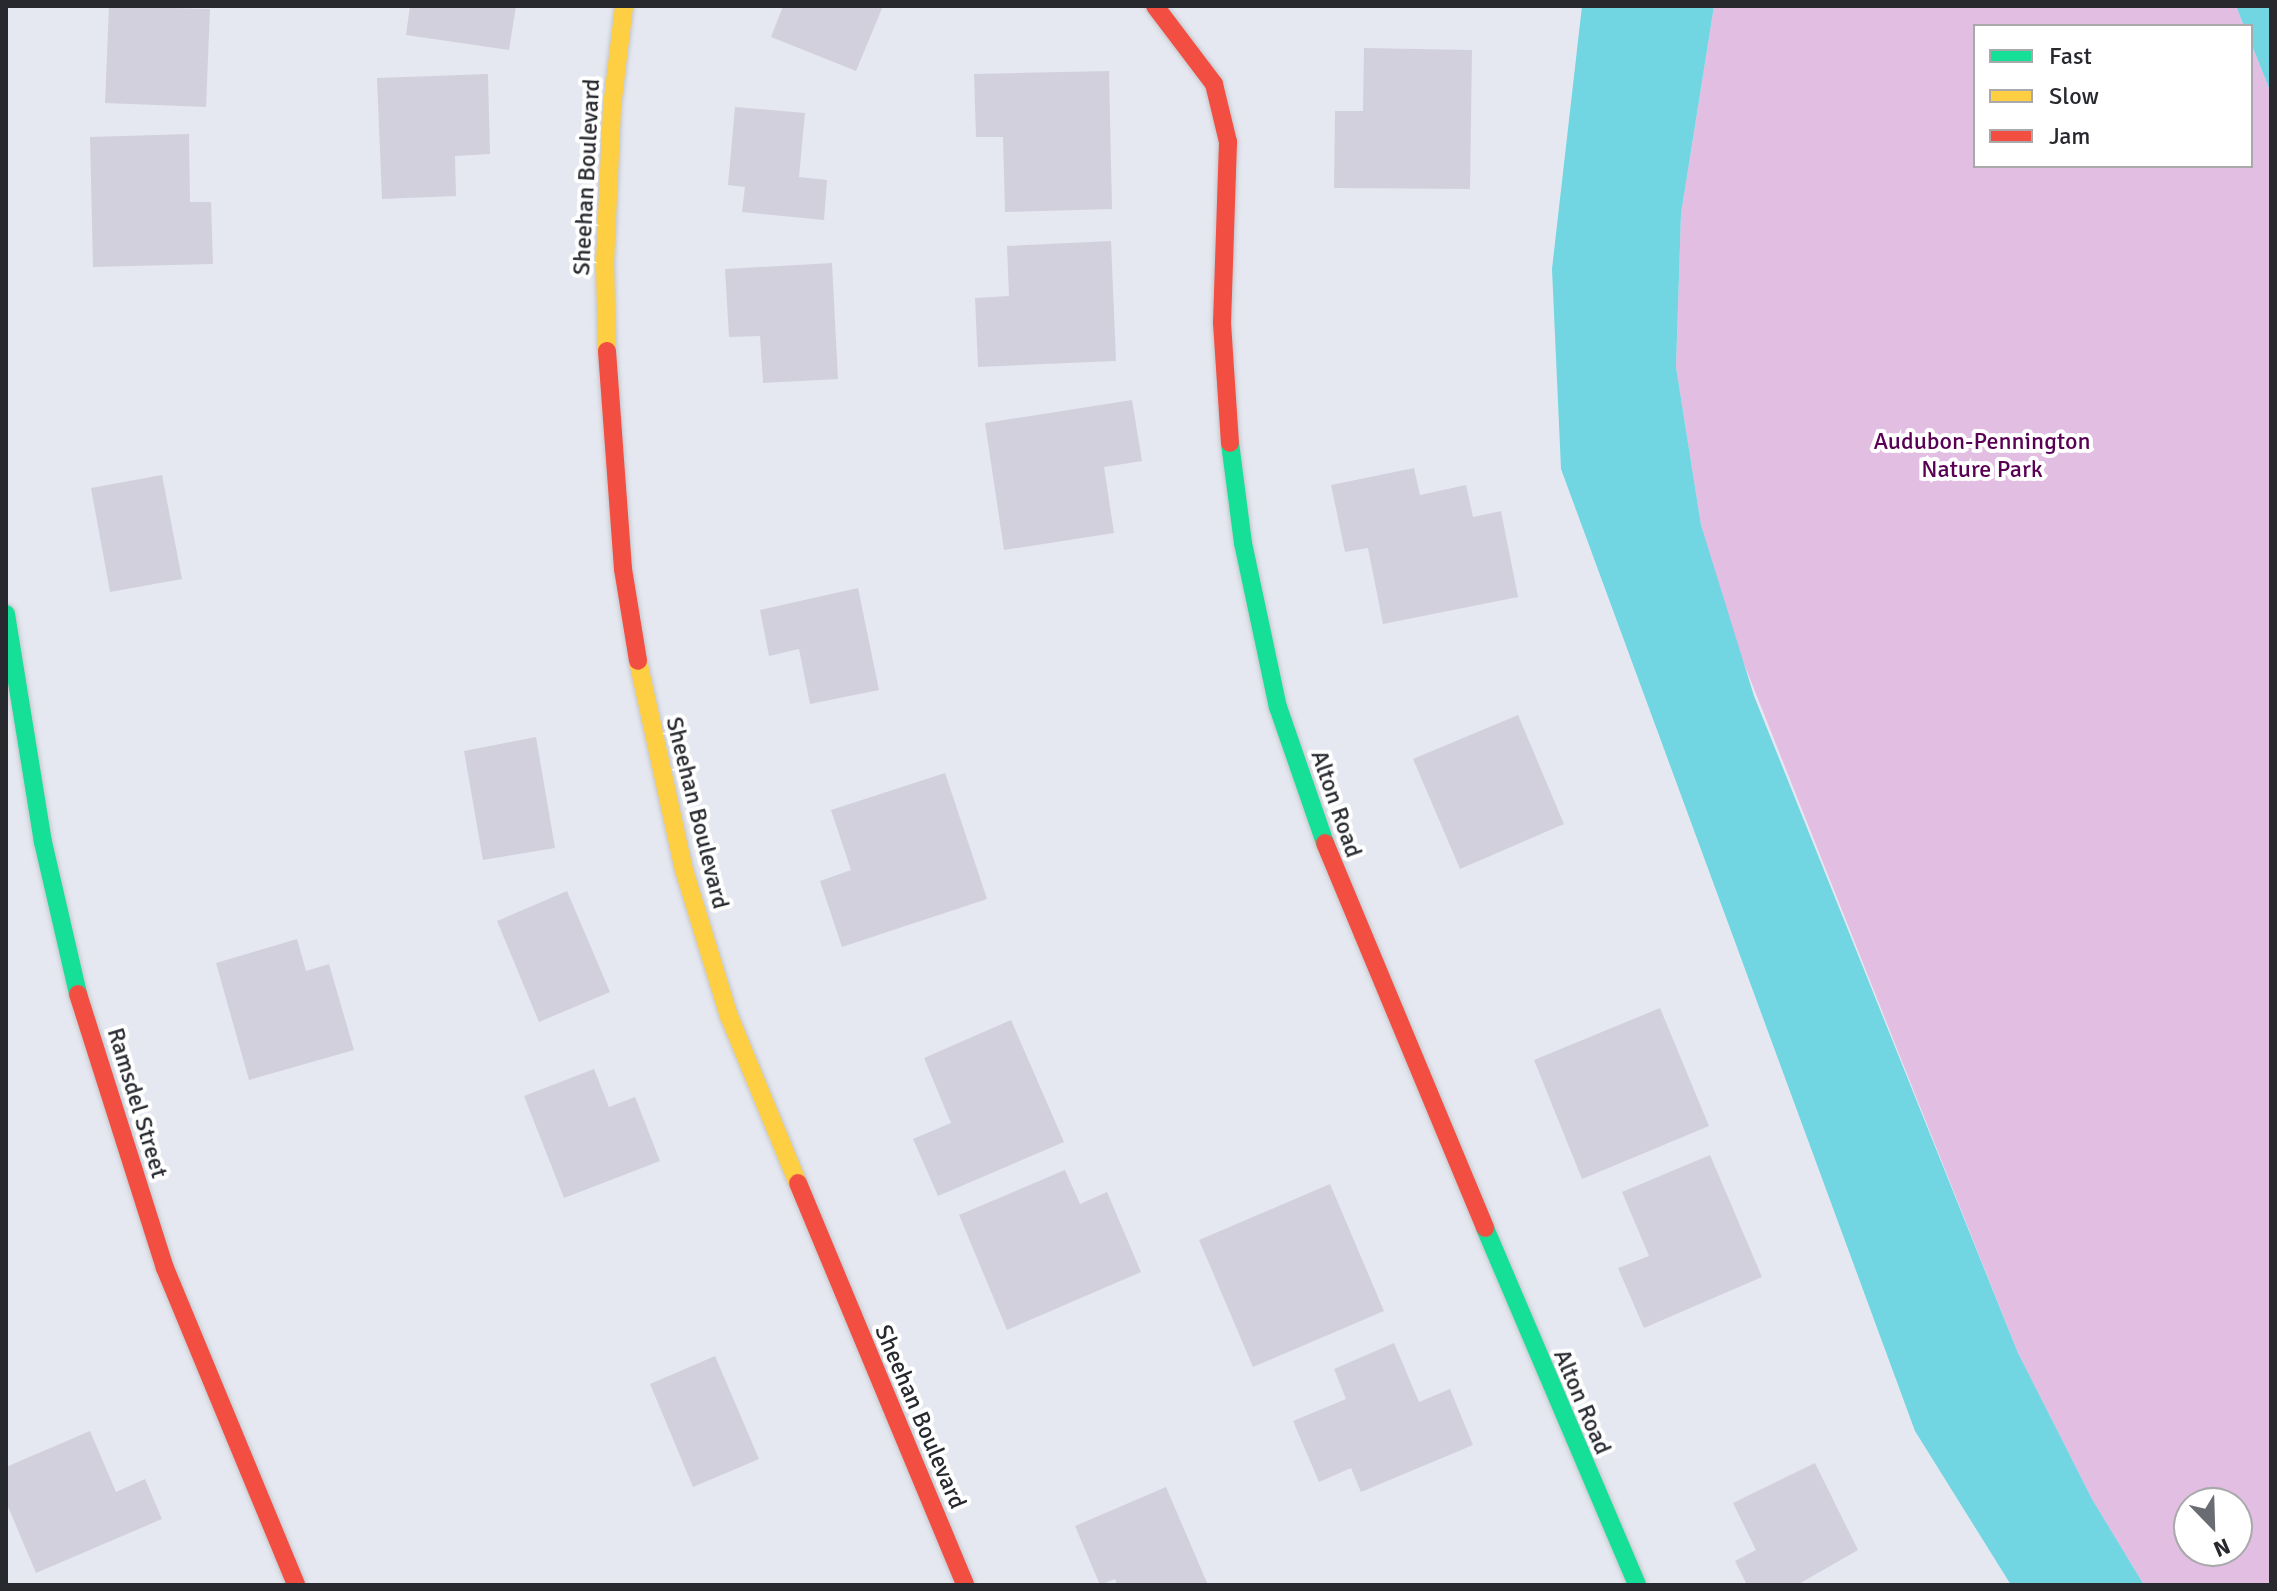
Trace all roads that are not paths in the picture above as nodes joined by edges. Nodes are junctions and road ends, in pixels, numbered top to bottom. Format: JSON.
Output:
{"nodes":[{"id":1,"x":624,"y":6,"type":"edge"},
{"id":2,"x":1155,"y":6,"type":"edge"},
{"id":3,"x":6,"y":614,"type":"edge"},
{"id":4,"x":296,"y":1585,"type":"edge"},
{"id":5,"x":965,"y":1585,"type":"edge"},
{"id":6,"x":1637,"y":1585,"type":"edge"}],
"edges":[{"from":1,"to":5,"type":"street","name":"Sheehan Boulevard"},
{"from":2,"to":6,"type":"street","name":"Alton Road"},
{"from":3,"to":4,"type":"street","name":"Ramsdel Street"}]}
